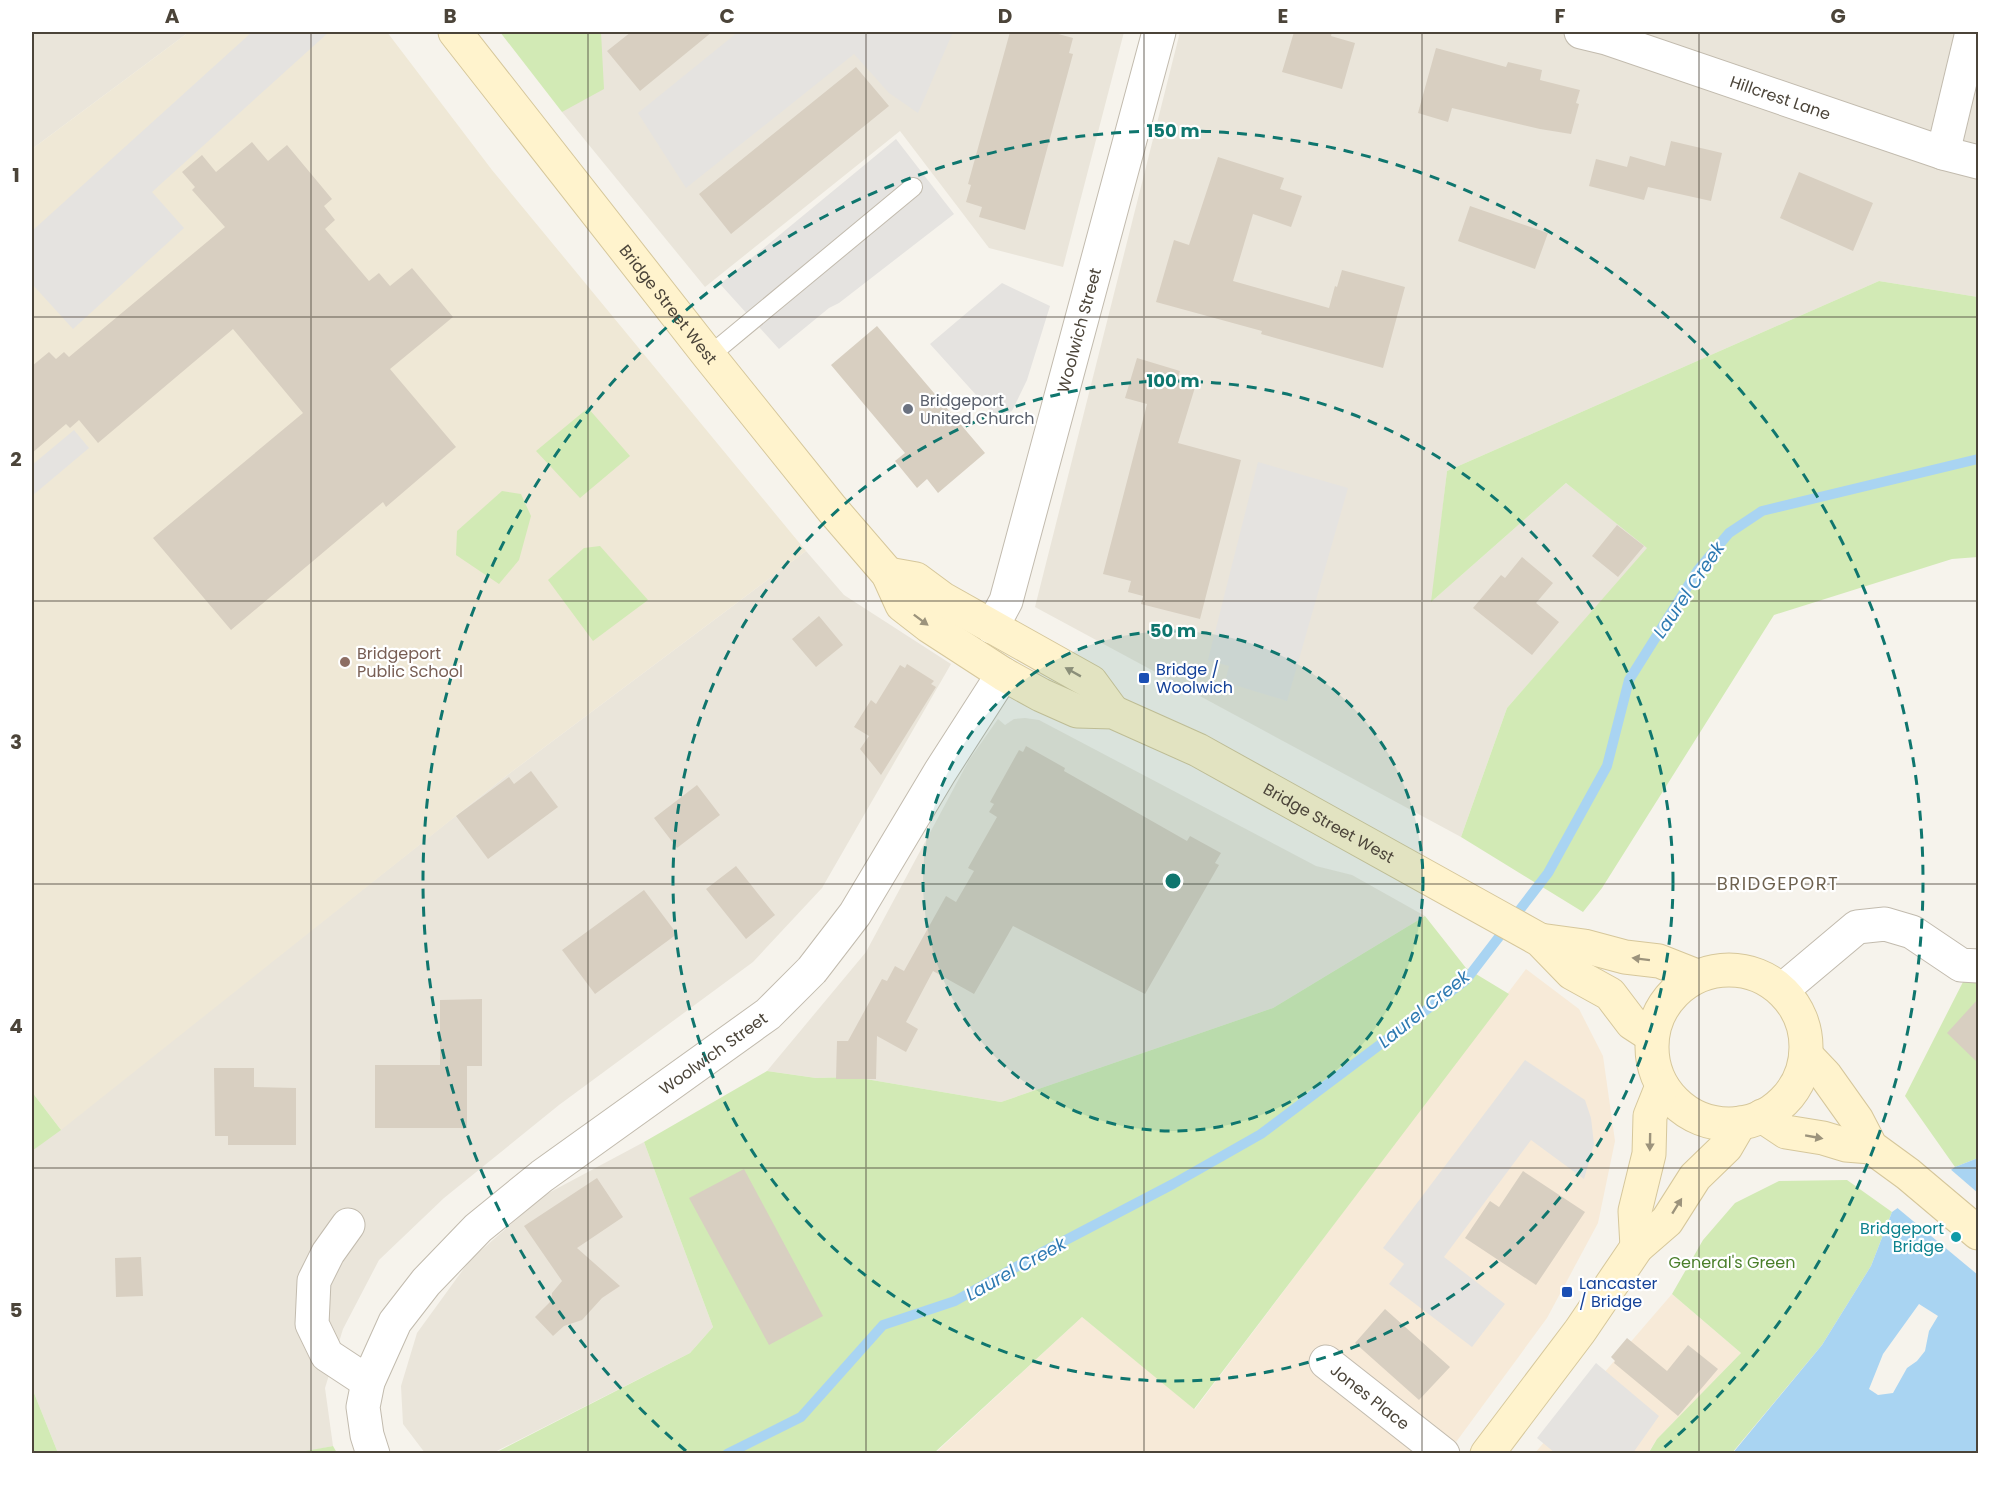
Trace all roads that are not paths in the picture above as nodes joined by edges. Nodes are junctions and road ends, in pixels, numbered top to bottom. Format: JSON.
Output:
{"nodes":[{"id":1,"x":455,"y":32,"type":"edge"},
{"id":2,"x":1159,"y":32,"type":"edge"},
{"id":3,"x":1581,"y":32,"type":"edge"},
{"id":4,"x":1972,"y":32,"type":"edge"},
{"id":5,"x":1943,"y":153,"type":"junction"},
{"id":6,"x":1978,"y":162,"type":"edge"},
{"id":7,"x":913,"y":187,"type":"dead end"},
{"id":8,"x":709,"y":356,"type":"junction"},
{"id":9,"x":888,"y":574,"type":"junction"},
{"id":10,"x":992,"y":627,"type":"junction"},
{"id":11,"x":1004,"y":674,"type":"junction"},
{"id":12,"x":1113,"y":712,"type":"junction"},
{"id":13,"x":1540,"y":940,"type":"junction"},
{"id":14,"x":1978,"y":966,"type":"edge"},
{"id":15,"x":1696,"y":976,"type":"junction"},
{"id":16,"x":1782,"y":990,"type":"junction"},
{"id":17,"x":1652,"y":1036,"type":"junction"},
{"id":18,"x":1806,"y":1055,"type":"junction"},
{"id":19,"x":1662,"y":1086,"type":"junction"},
{"id":20,"x":1751,"y":1120,"type":"junction"},
{"id":21,"x":1871,"y":1147,"type":"junction"},
{"id":22,"x":348,"y":1225,"type":"dead end"},
{"id":23,"x":1978,"y":1233,"type":"edge"},
{"id":24,"x":1637,"y":1247,"type":"junction"},
{"id":25,"x":1326,"y":1362,"type":"dead end"},
{"id":26,"x":368,"y":1382,"type":"junction"},
{"id":27,"x":373,"y":1454,"type":"edge"},
{"id":28,"x":1443,"y":1454,"type":"edge"},
{"id":29,"x":1487,"y":1454,"type":"edge"}],
"edges":[{"from":1,"to":8,"type":"main road","name":"Bridge Street West"},
{"from":2,"to":10,"type":"street","name":"Woolwich Street"},
{"from":3,"to":5,"type":"street","name":"Hillcrest Lane"},
{"from":4,"to":5,"type":"street"},
{"from":5,"to":6,"type":"street","name":"Hillcrest Lane"},
{"from":7,"to":8,"type":"lane"},
{"from":8,"to":9,"type":"main road","name":"Bridge Street West"},
{"from":9,"to":10,"type":"main road","name":"Bridge Street West"},
{"from":9,"to":11,"type":"main road","name":"Bridge Street West","one_way":true},
{"from":12,"to":10,"type":"main road","name":"Bridge Street West","one_way":true},
{"from":11,"to":12,"type":"main road","name":"Bridge Street West"},
{"from":11,"to":26,"type":"street","name":"Woolwich Street"},
{"from":12,"to":13,"type":"main road","name":"Bridge Street West"},
{"from":15,"to":13,"type":"main road","name":"Bridge Street West","one_way":true},
{"from":13,"to":17,"type":"main road","name":"Bridge Street West"},
{"from":14,"to":16,"type":"street"},
{"from":15,"to":16,"type":"main road"},
{"from":15,"to":17,"type":"main road"},
{"from":16,"to":18,"type":"main road"},
{"from":17,"to":19,"type":"main road"},
{"from":18,"to":20,"type":"main road"},
{"from":18,"to":21,"type":"main road"},
{"from":19,"to":20,"type":"main road"},
{"from":19,"to":24,"type":"main road","one_way":true},
{"from":20,"to":21,"type":"main road","one_way":true},
{"from":24,"to":20,"type":"main road","one_way":true},
{"from":21,"to":23,"type":"main road"},
{"from":22,"to":26,"type":"street"},
{"from":24,"to":29,"type":"main road"},
{"from":25,"to":28,"type":"street","name":"Jones Place"},
{"from":26,"to":27,"type":"street","name":"Woolwich Street"}]}
